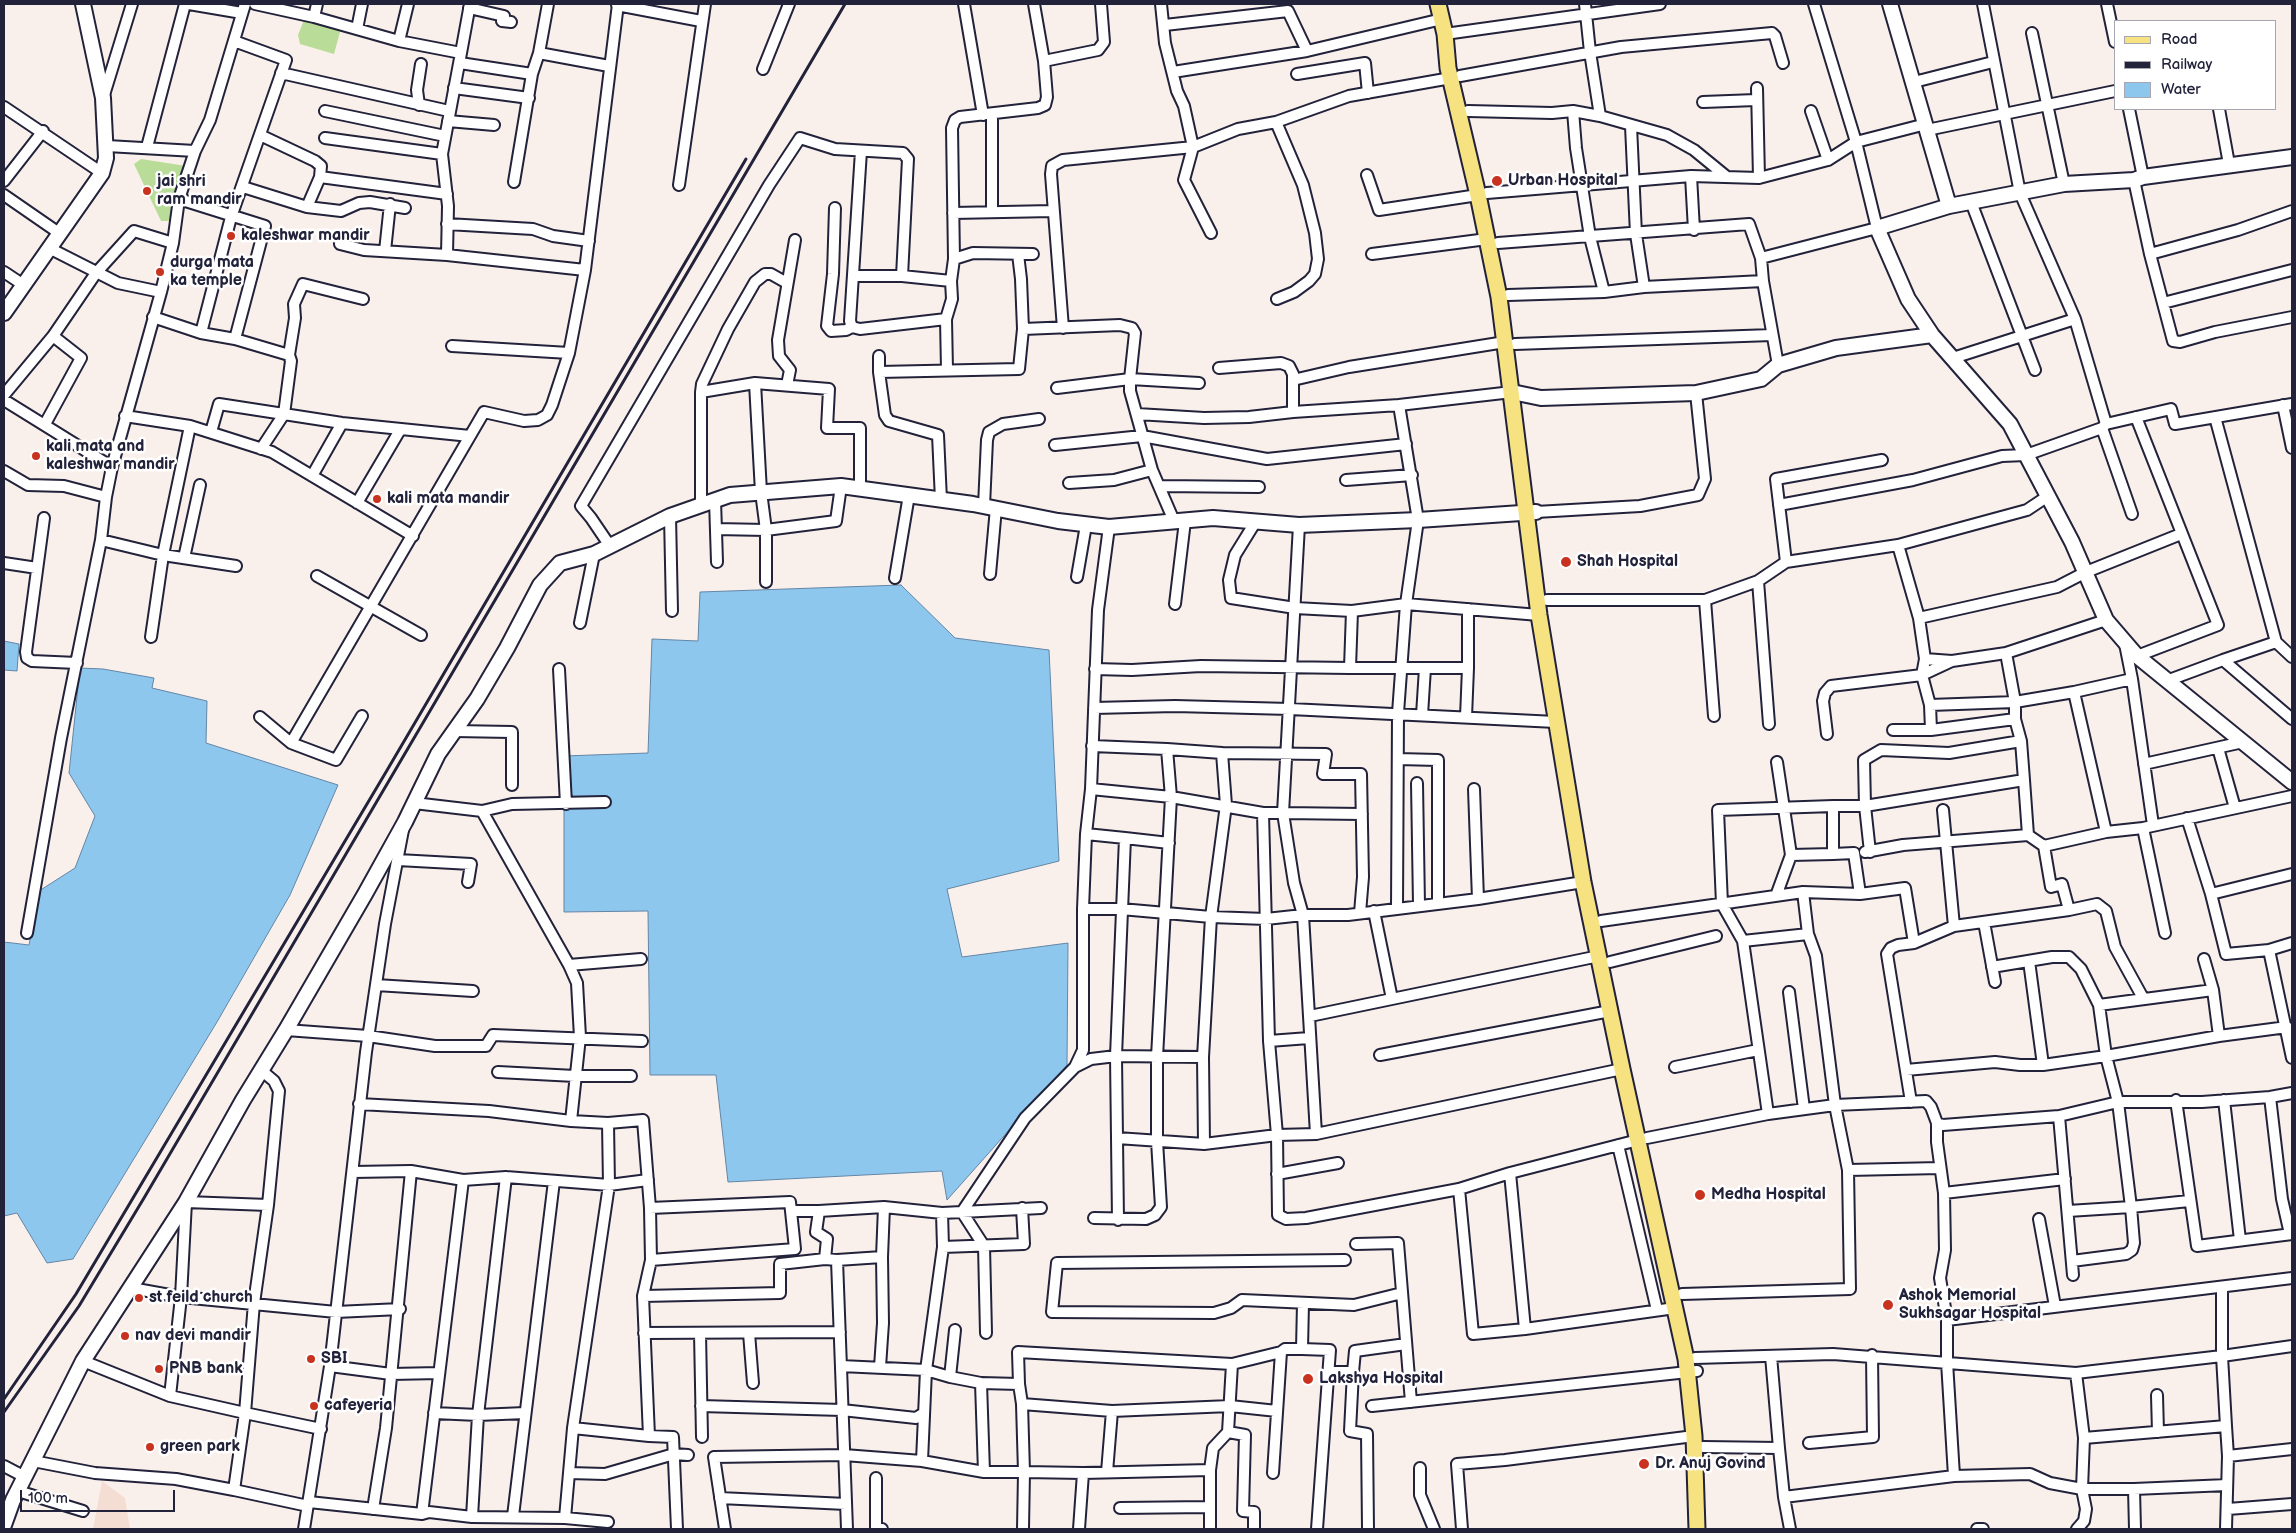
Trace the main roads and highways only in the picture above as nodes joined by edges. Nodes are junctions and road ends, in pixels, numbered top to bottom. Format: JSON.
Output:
{"nodes":[{"id":1,"x":1438,"y":4,"type":"edge"},
{"id":2,"x":1455,"y":77,"type":"junction"},
{"id":3,"x":1483,"y":194,"type":"junction"},
{"id":4,"x":1493,"y":241,"type":"junction"},
{"id":5,"x":1510,"y":343,"type":"junction"},
{"id":6,"x":1531,"y":512,"type":"junction"},
{"id":7,"x":1604,"y":959,"type":"junction"},
{"id":8,"x":1612,"y":1002,"type":"junction"},
{"id":9,"x":1642,"y":1139,"type":"junction"},
{"id":10,"x":1701,"y":1510,"type":"junction"},
{"id":11,"x":1697,"y":1529,"type":"edge"},
{"id":12,"x":1706,"y":1529,"type":"edge"}],
"edges":[{"from":1,"to":2,"type":"main road"},
{"from":2,"to":3,"type":"main road"},
{"from":2,"to":3,"type":"main road"},
{"from":3,"to":4,"type":"main road"},
{"from":4,"to":5,"type":"main road"},
{"from":4,"to":5,"type":"main road"},
{"from":5,"to":6,"type":"main road"},
{"from":6,"to":7,"type":"main road"},
{"from":6,"to":7,"type":"main road"},
{"from":7,"to":8,"type":"main road"},
{"from":8,"to":9,"type":"main road"},
{"from":8,"to":9,"type":"main road"},
{"from":9,"to":10,"type":"main road"},
{"from":10,"to":11,"type":"main road"},
{"from":10,"to":12,"type":"main road"}]}
